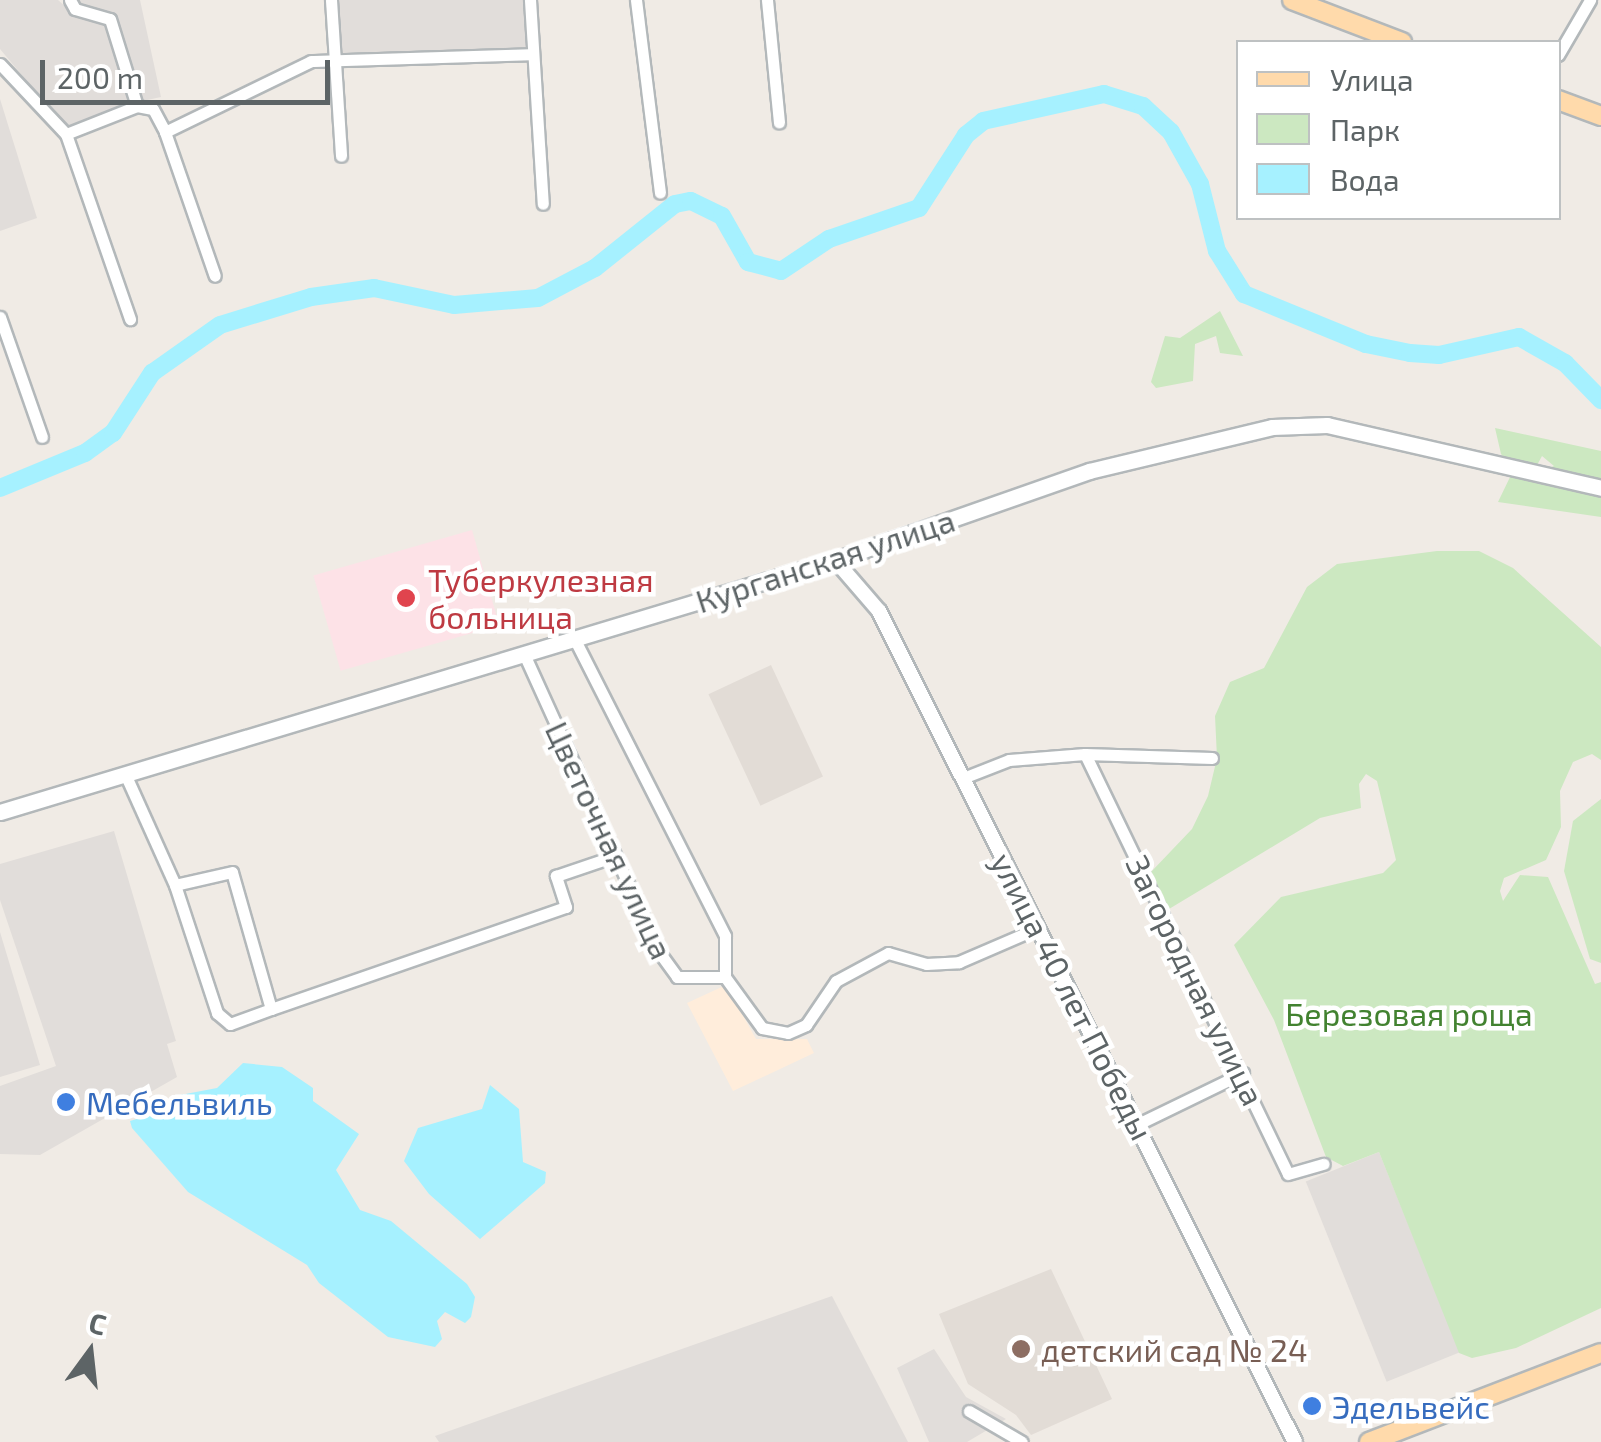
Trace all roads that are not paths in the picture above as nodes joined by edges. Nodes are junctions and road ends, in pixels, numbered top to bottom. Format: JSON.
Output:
{"nodes":[{"id":1,"x":70,"y":0,"type":"edge"},
{"id":2,"x":331,"y":0,"type":"edge"},
{"id":3,"x":530,"y":0,"type":"edge"},
{"id":4,"x":636,"y":0,"type":"edge"},
{"id":5,"x":767,"y":0,"type":"edge"},
{"id":6,"x":1292,"y":0,"type":"edge"},
{"id":7,"x":1590,"y":0,"type":"edge"},
{"id":8,"x":1397,"y":40,"type":"edge"},
{"id":9,"x":1561,"y":50,"type":"edge"},
{"id":10,"x":532,"y":54,"type":"junction"},
{"id":11,"x":334,"y":62,"type":"junction"},
{"id":12,"x":0,"y":64,"type":"edge"},
{"id":13,"x":1561,"y":101,"type":"edge"},
{"id":14,"x":137,"y":106,"type":"junction"},
{"id":15,"x":1601,"y":116,"type":"edge"},
{"id":16,"x":779,"y":122,"type":"dead end"},
{"id":17,"x":165,"y":132,"type":"junction"},
{"id":18,"x":66,"y":134,"type":"junction"},
{"id":19,"x":341,"y":156,"type":"dead end"},
{"id":20,"x":660,"y":193,"type":"dead end"},
{"id":21,"x":543,"y":204,"type":"dead end"},
{"id":22,"x":215,"y":276,"type":"dead end"},
{"id":23,"x":0,"y":316,"type":"edge"},
{"id":24,"x":130,"y":320,"type":"dead end"},
{"id":25,"x":16,"y":362,"type":"junction"},
{"id":26,"x":0,"y":368,"type":"edge"},
{"id":27,"x":42,"y":437,"type":"dead end"},
{"id":28,"x":1601,"y":488,"type":"edge"},
{"id":29,"x":836,"y":560,"type":"junction"},
{"id":30,"x":574,"y":638,"type":"junction"},
{"id":31,"x":524,"y":654,"type":"junction"},
{"id":32,"x":1086,"y":754,"type":"junction"},
{"id":33,"x":1212,"y":758,"type":"dead end"},
{"id":34,"x":126,"y":776,"type":"junction"},
{"id":35,"x":963,"y":778,"type":"junction"},
{"id":36,"x":0,"y":812,"type":"edge"},
{"id":37,"x":612,"y":857,"type":"junction"},
{"id":38,"x":175,"y":885,"type":"junction"},
{"id":39,"x":1038,"y":928,"type":"junction"},
{"id":40,"x":725,"y":977,"type":"junction"},
{"id":41,"x":270,"y":1009,"type":"junction"},
{"id":42,"x":1243,"y":1073,"type":"junction"},
{"id":43,"x":1138,"y":1124,"type":"junction"},
{"id":44,"x":1324,"y":1164,"type":"dead end"},
{"id":45,"x":1601,"y":1353,"type":"edge"},
{"id":46,"x":970,"y":1411,"type":"dead end"},
{"id":47,"x":1022,"y":1442,"type":"edge"},
{"id":48,"x":1296,"y":1442,"type":"edge"},
{"id":49,"x":1370,"y":1442,"type":"edge"}],
"edges":[{"from":1,"to":14,"type":"street"},
{"from":2,"to":11,"type":"street"},
{"from":3,"to":10,"type":"street"},
{"from":4,"to":20,"type":"street"},
{"from":5,"to":16,"type":"street"},
{"from":6,"to":8,"type":"main road"},
{"from":7,"to":9,"type":"street"},
{"from":10,"to":11,"type":"street"},
{"from":10,"to":21,"type":"street"},
{"from":11,"to":17,"type":"street"},
{"from":11,"to":19,"type":"street"},
{"from":12,"to":18,"type":"street"},
{"from":13,"to":15,"type":"main road"},
{"from":14,"to":17,"type":"street"},
{"from":14,"to":18,"type":"street"},
{"from":17,"to":22,"type":"street"},
{"from":18,"to":24,"type":"street"},
{"from":23,"to":25,"type":"street"},
{"from":25,"to":26,"type":"street"},
{"from":25,"to":27,"type":"street"},
{"from":28,"to":29,"type":"main road","name":"Курганская улица"},
{"from":29,"to":30,"type":"main road","name":"Курганская улица"},
{"from":29,"to":35,"type":"street","name":"улица 40 лет Победы"},
{"from":30,"to":31,"type":"main road","name":"Курганская улица"},
{"from":30,"to":40,"type":"street"},
{"from":31,"to":34,"type":"main road","name":"Курганская улица"},
{"from":31,"to":37,"type":"street","name":"Цветочная улица"},
{"from":32,"to":33,"type":"street"},
{"from":32,"to":35,"type":"street"},
{"from":32,"to":42,"type":"street","name":"Загородная улица"},
{"from":34,"to":36,"type":"main road","name":"Курганская улица"},
{"from":34,"to":38,"type":"street"},
{"from":35,"to":39,"type":"street","name":"улица 40 лет Победы"},
{"from":37,"to":40,"type":"street","name":"Цветочная улица"},
{"from":37,"to":41,"type":"street"},
{"from":38,"to":41,"type":"street"},
{"from":38,"to":41,"type":"street"},
{"from":39,"to":40,"type":"street"},
{"from":39,"to":43,"type":"street","name":"улица 40 лет Победы"},
{"from":42,"to":43,"type":"street"},
{"from":42,"to":44,"type":"street","name":"Загородная улица"},
{"from":43,"to":48,"type":"street","name":"улица 40 лет Победы"},
{"from":45,"to":49,"type":"main road"},
{"from":46,"to":47,"type":"street"}]}
